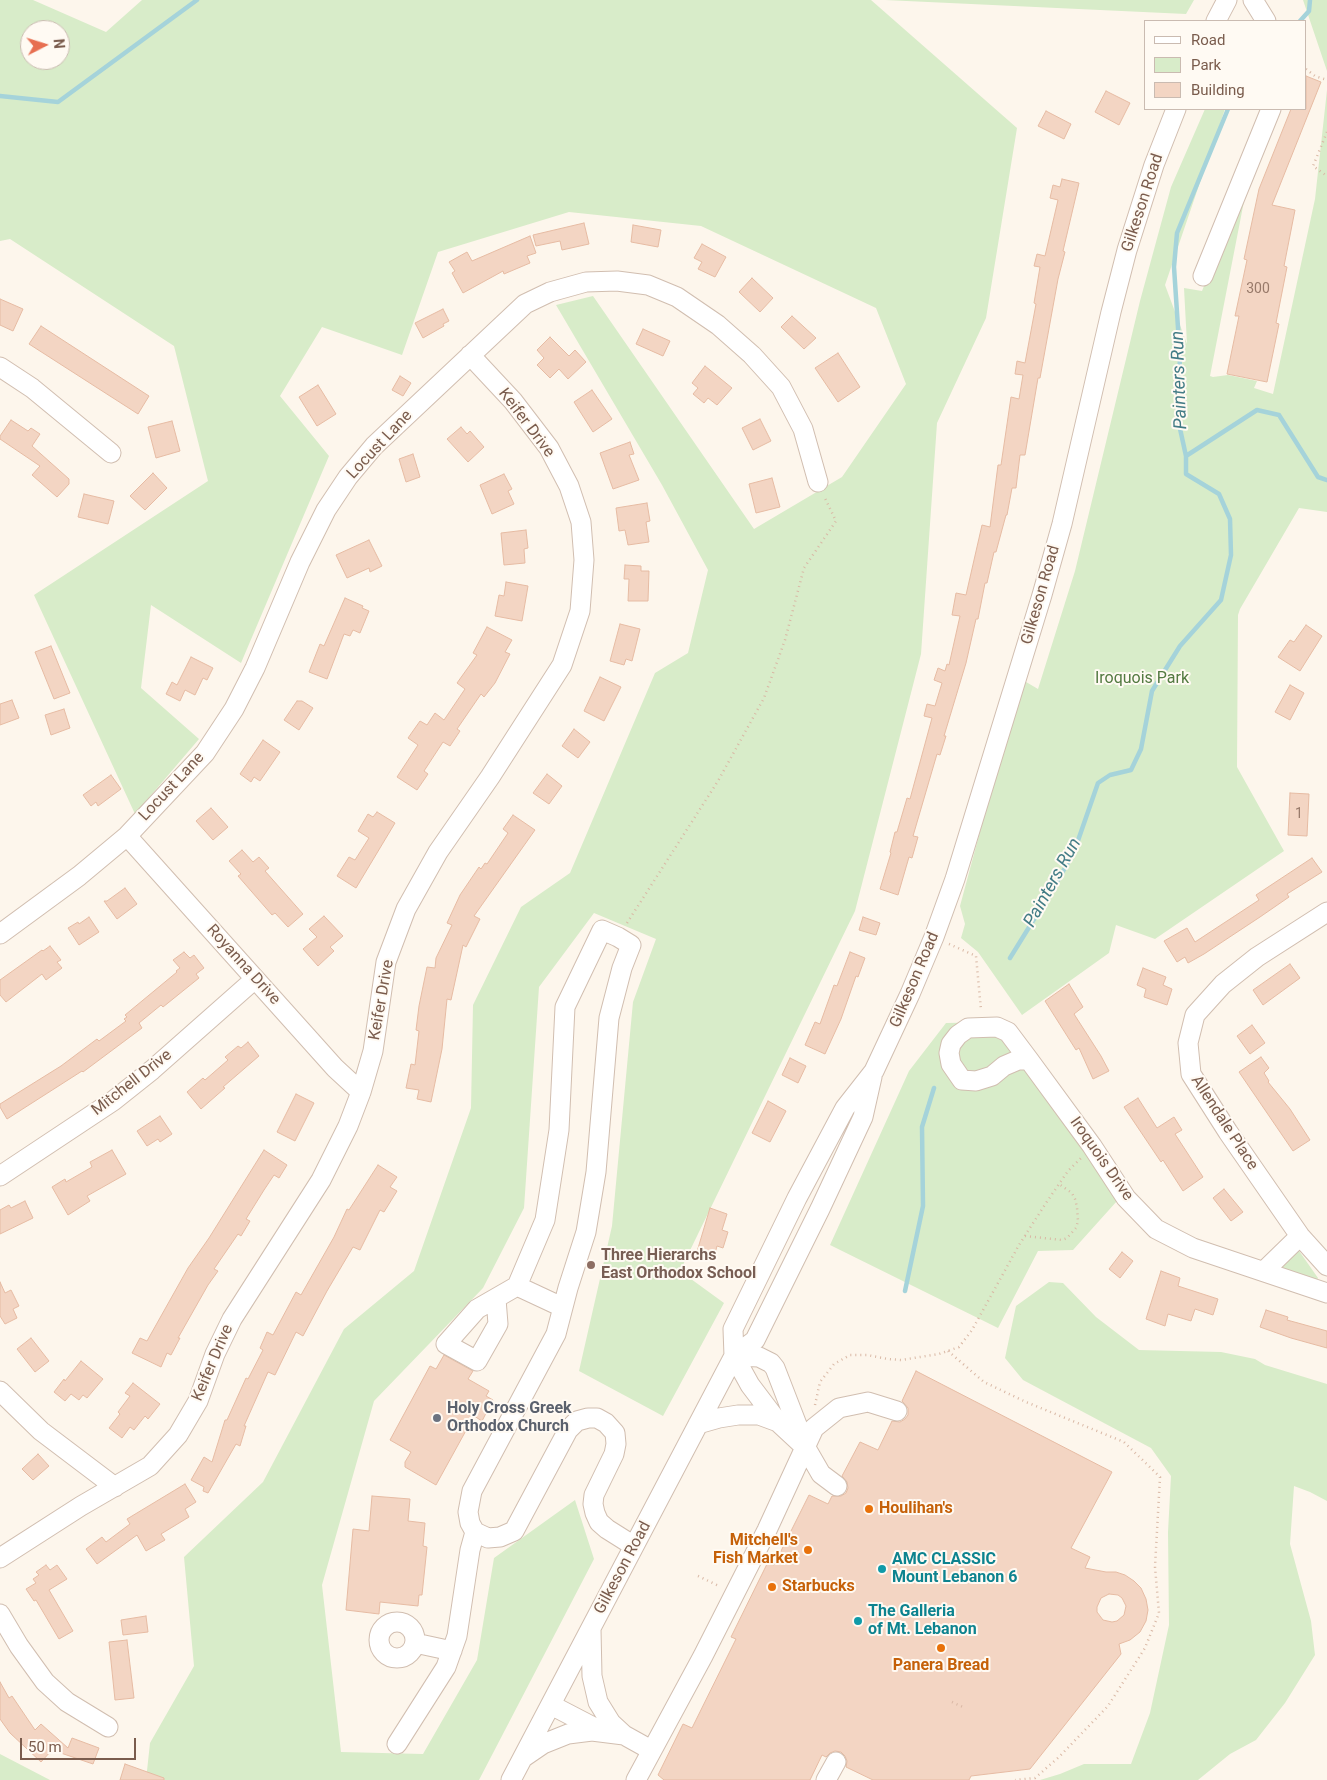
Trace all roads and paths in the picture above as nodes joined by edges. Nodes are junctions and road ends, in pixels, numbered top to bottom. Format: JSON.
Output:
{"nodes":[{"id":1,"x":1227,"y":0,"type":"edge"},
{"id":2,"x":1253,"y":0,"type":"edge"},
{"id":3,"x":1217,"y":20,"type":"edge"},
{"id":4,"x":1265,"y":20,"type":"edge"},
{"id":5,"x":1307,"y":70,"type":"edge"},
{"id":6,"x":1327,"y":80,"type":"edge"},
{"id":7,"x":1176,"y":110,"type":"edge"},
{"id":8,"x":1271,"y":110,"type":"edge"},
{"id":9,"x":1327,"y":132,"type":"edge"},
{"id":10,"x":1327,"y":176,"type":"edge"},
{"id":11,"x":1203,"y":276,"type":"dead end"},
{"id":12,"x":470,"y":356,"type":"junction"},
{"id":13,"x":0,"y":367,"type":"edge"},
{"id":14,"x":111,"y":453,"type":"dead end"},
{"id":15,"x":818,"y":482,"type":"joint"},
{"id":16,"x":126,"y":836,"type":"junction"},
{"id":17,"x":1327,"y":912,"type":"edge"},
{"id":18,"x":0,"y":934,"type":"edge"},
{"id":19,"x":618,"y":937,"type":"junction"},
{"id":20,"x":934,"y":937,"type":"junction"},
{"id":21,"x":255,"y":979,"type":"junction"},
{"id":22,"x":982,"y":1026,"type":"junction"},
{"id":23,"x":1030,"y":1060,"type":"junction"},
{"id":24,"x":874,"y":1071,"type":"junction"},
{"id":25,"x":361,"y":1092,"type":"junction"},
{"id":26,"x":1092,"y":1146,"type":"junction"},
{"id":27,"x":0,"y":1176,"type":"edge"},
{"id":28,"x":1059,"y":1184,"type":"junction"},
{"id":29,"x":1025,"y":1236,"type":"junction"},
{"id":30,"x":1300,"y":1236,"type":"junction"},
{"id":31,"x":1327,"y":1266,"type":"edge"},
{"id":32,"x":1264,"y":1271,"type":"junction"},
{"id":33,"x":517,"y":1286,"type":"junction"},
{"id":34,"x":1327,"y":1293,"type":"edge"},
{"id":35,"x":496,"y":1299,"type":"dead end"},
{"id":36,"x":562,"y":1307,"type":"junction"},
{"id":37,"x":948,"y":1351,"type":"junction"},
{"id":38,"x":734,"y":1356,"type":"junction"},
{"id":39,"x":0,"y":1391,"type":"edge"},
{"id":40,"x":897,"y":1411,"type":"dead end"},
{"id":41,"x":778,"y":1422,"type":"junction"},
{"id":42,"x":698,"y":1424,"type":"junction"},
{"id":43,"x":814,"y":1428,"type":"junction"},
{"id":44,"x":806,"y":1448,"type":"junction"},
{"id":45,"x":837,"y":1486,"type":"dead end"},
{"id":46,"x":116,"y":1487,"type":"junction"},
{"id":47,"x":475,"y":1532,"type":"junction"},
{"id":48,"x":634,"y":1546,"type":"junction"},
{"id":49,"x":0,"y":1558,"type":"edge"},
{"id":50,"x":0,"y":1614,"type":"edge"},
{"id":51,"x":591,"y":1628,"type":"junction"},
{"id":52,"x":415,"y":1643,"type":"dead end"},
{"id":53,"x":452,"y":1651,"type":"junction"},
{"id":54,"x":952,"y":1702,"type":"dead end"},
{"id":55,"x":551,"y":1705,"type":"junction"},
{"id":56,"x":964,"y":1708,"type":"dead end"},
{"id":57,"x":108,"y":1727,"type":"dead end"},
{"id":58,"x":605,"y":1733,"type":"junction"},
{"id":59,"x":624,"y":1736,"type":"junction"},
{"id":60,"x":397,"y":1744,"type":"dead end"},
{"id":61,"x":651,"y":1750,"type":"junction"},
{"id":62,"x":523,"y":1757,"type":"junction"},
{"id":63,"x":836,"y":1762,"type":"dead end"},
{"id":64,"x":512,"y":1780,"type":"edge"},
{"id":65,"x":636,"y":1780,"type":"edge"},
{"id":66,"x":826,"y":1780,"type":"edge"},
{"id":67,"x":1015,"y":1780,"type":"edge"}],
"edges":[{"from":1,"to":3,"type":"street"},
{"from":2,"to":4,"type":"street"},
{"from":5,"to":6,"type":"path"},
{"from":7,"to":20,"type":"street","name":"Gilkeson Road"},
{"from":8,"to":11,"type":"street"},
{"from":9,"to":10,"type":"path"},
{"from":12,"to":15,"type":"street","name":"Locust Lane"},
{"from":12,"to":16,"type":"street","name":"Locust Lane"},
{"from":12,"to":25,"type":"street","name":"Keifer Drive"},
{"from":13,"to":14,"type":"street"},
{"from":15,"to":19,"type":"path"},
{"from":16,"to":18,"type":"street","name":"Locust Lane"},
{"from":16,"to":21,"type":"street","name":"Royanna Drive"},
{"from":17,"to":30,"type":"street","name":"Allendale Place"},
{"from":19,"to":33,"type":"street"},
{"from":19,"to":36,"type":"street"},
{"from":20,"to":22,"type":"path"},
{"from":20,"to":24,"type":"street","name":"Gilkeson Road"},
{"from":21,"to":25,"type":"street","name":"Royanna Drive"},
{"from":21,"to":27,"type":"street","name":"Mitchell Drive"},
{"from":22,"to":23,"type":"street","name":"Iroquois Drive"},
{"from":22,"to":23,"type":"street"},
{"from":23,"to":26,"type":"street","name":"Iroquois Drive"},
{"from":24,"to":38,"type":"street","name":"Gilkeson Road"},
{"from":24,"to":38,"type":"street","name":"Gilkeson Road"},
{"from":25,"to":46,"type":"street","name":"Keifer Drive"},
{"from":26,"to":28,"type":"path"},
{"from":26,"to":32,"type":"street","name":"Iroquois Drive"},
{"from":28,"to":29,"type":"path"},
{"from":28,"to":29,"type":"path"},
{"from":29,"to":37,"type":"path"},
{"from":30,"to":31,"type":"street","name":"Allendale Place"},
{"from":30,"to":32,"type":"street"},
{"from":32,"to":34,"type":"street","name":"Iroquois Drive"},
{"from":33,"to":35,"type":"street"},
{"from":33,"to":36,"type":"street"},
{"from":36,"to":47,"type":"street"},
{"from":37,"to":43,"type":"path"},
{"from":37,"to":67,"type":"path"},
{"from":38,"to":41,"type":"street"},
{"from":38,"to":42,"type":"street","name":"Gilkeson Road"},
{"from":38,"to":44,"type":"street"},
{"from":39,"to":46,"type":"street"},
{"from":40,"to":43,"type":"street"},
{"from":41,"to":42,"type":"street"},
{"from":41,"to":44,"type":"street"},
{"from":42,"to":48,"type":"street","name":"Gilkeson Road"},
{"from":43,"to":44,"type":"street"},
{"from":44,"to":45,"type":"street"},
{"from":44,"to":61,"type":"street"},
{"from":46,"to":49,"type":"street","name":"Keifer Drive"},
{"from":47,"to":48,"type":"street"},
{"from":47,"to":53,"type":"street"},
{"from":48,"to":51,"type":"street","name":"Gilkeson Road"},
{"from":50,"to":57,"type":"street"},
{"from":51,"to":55,"type":"street","name":"Gilkeson Road"},
{"from":51,"to":59,"type":"street"},
{"from":52,"to":53,"type":"street"},
{"from":53,"to":60,"type":"street"},
{"from":54,"to":56,"type":"path"},
{"from":55,"to":58,"type":"street"},
{"from":55,"to":62,"type":"street","name":"Gilkeson Road"},
{"from":58,"to":59,"type":"street"},
{"from":58,"to":62,"type":"street"},
{"from":59,"to":61,"type":"street"},
{"from":61,"to":65,"type":"street"},
{"from":62,"to":64,"type":"street","name":"Gilkeson Road"},
{"from":63,"to":66,"type":"street"}]}
